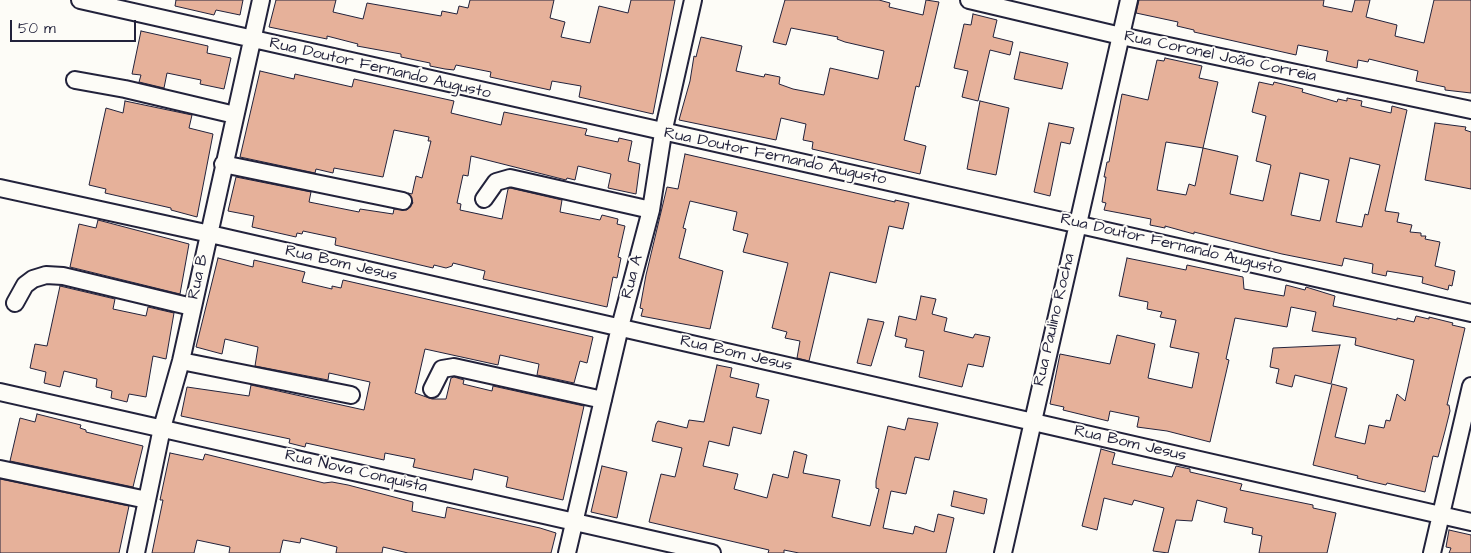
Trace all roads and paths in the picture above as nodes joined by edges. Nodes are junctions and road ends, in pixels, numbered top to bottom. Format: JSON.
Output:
{"nodes":[{"id":1,"x":80,"y":0,"type":"edge"},
{"id":2,"x":261,"y":0,"type":"edge"},
{"id":3,"x":693,"y":0,"type":"edge"},
{"id":4,"x":969,"y":0,"type":"edge"},
{"id":5,"x":1130,"y":0,"type":"edge"},
{"id":6,"x":1121,"y":36,"type":"junction"},
{"id":7,"x":250,"y":40,"type":"junction"},
{"id":8,"x":75,"y":80,"type":"dead end"},
{"id":9,"x":1471,"y":110,"type":"edge"},
{"id":10,"x":235,"y":115,"type":"junction"},
{"id":11,"x":663,"y":133,"type":"junction"},
{"id":12,"x":223,"y":164,"type":"junction"},
{"id":13,"x":0,"y":188,"type":"edge"},
{"id":14,"x":484,"y":199,"type":"dead end"},
{"id":15,"x":403,"y":201,"type":"dead end"},
{"id":16,"x":651,"y":210,"type":"junction"},
{"id":17,"x":1078,"y":224,"type":"junction"},
{"id":18,"x":210,"y":234,"type":"junction"},
{"id":19,"x":15,"y":303,"type":"dead end"},
{"id":20,"x":192,"y":306,"type":"junction"},
{"id":21,"x":1471,"y":313,"type":"edge"},
{"id":22,"x":620,"y":328,"type":"junction"},
{"id":23,"x":181,"y":361,"type":"junction"},
{"id":24,"x":1471,"y":386,"type":"edge"},
{"id":25,"x":432,"y":389,"type":"dead end"},
{"id":26,"x":0,"y":392,"type":"edge"},
{"id":27,"x":351,"y":395,"type":"dead end"},
{"id":28,"x":603,"y":400,"type":"junction"},
{"id":29,"x":1032,"y":422,"type":"junction"},
{"id":30,"x":162,"y":428,"type":"junction"},
{"id":31,"x":0,"y":469,"type":"edge"},
{"id":32,"x":147,"y":500,"type":"junction"},
{"id":33,"x":1441,"y":516,"type":"junction"},
{"id":34,"x":574,"y":522,"type":"junction"},
{"id":35,"x":1471,"y":522,"type":"edge"},
{"id":36,"x":136,"y":553,"type":"edge"},
{"id":37,"x":567,"y":553,"type":"edge"},
{"id":38,"x":712,"y":553,"type":"edge"},
{"id":39,"x":1003,"y":553,"type":"edge"},
{"id":40,"x":1432,"y":553,"type":"edge"}],
"edges":[{"from":1,"to":7,"type":"street","name":"Rua Doutor Fernando Augusto"},
{"from":2,"to":7,"type":"street","name":"Rua B"},
{"from":3,"to":11,"type":"street","name":"Rua A"},
{"from":4,"to":6,"type":"street","name":"Rua Coronel João Correia"},
{"from":5,"to":6,"type":"street","name":"Rua Paulino Rocha"},
{"from":6,"to":9,"type":"street","name":"Rua Coronel João Correia"},
{"from":6,"to":17,"type":"street","name":"Rua Paulino Rocha"},
{"from":7,"to":10,"type":"street","name":"Rua B"},
{"from":7,"to":11,"type":"street","name":"Rua Doutor Fernando Augusto"},
{"from":8,"to":10,"type":"street"},
{"from":10,"to":12,"type":"street","name":"Rua B"},
{"from":11,"to":16,"type":"street","name":"Rua A"},
{"from":11,"to":17,"type":"street","name":"Rua Doutor Fernando Augusto"},
{"from":12,"to":15,"type":"street"},
{"from":12,"to":18,"type":"street","name":"Rua B"},
{"from":13,"to":18,"type":"street","name":"Rua Bom Jesus"},
{"from":14,"to":16,"type":"street"},
{"from":16,"to":22,"type":"street","name":"Rua A"},
{"from":17,"to":21,"type":"street","name":"Rua Doutor Fernando Augusto"},
{"from":17,"to":29,"type":"street","name":"Rua Paulino Rocha"},
{"from":18,"to":20,"type":"street","name":"Rua B"},
{"from":18,"to":22,"type":"street","name":"Rua Bom Jesus"},
{"from":19,"to":20,"type":"street"},
{"from":20,"to":23,"type":"street","name":"Rua B"},
{"from":22,"to":28,"type":"street","name":"Rua A"},
{"from":22,"to":29,"type":"street","name":"Rua Bom Jesus"},
{"from":23,"to":27,"type":"street"},
{"from":23,"to":30,"type":"street","name":"Rua B"},
{"from":24,"to":33,"type":"street"},
{"from":25,"to":28,"type":"street"},
{"from":26,"to":30,"type":"street","name":"Rua Nova Conquista"},
{"from":28,"to":34,"type":"street","name":"Rua A"},
{"from":29,"to":33,"type":"street","name":"Rua Bom Jesus"},
{"from":29,"to":39,"type":"street","name":"Rua Paulino Rocha"},
{"from":30,"to":32,"type":"street","name":"Rua B"},
{"from":30,"to":34,"type":"street","name":"Rua Nova Conquista"},
{"from":31,"to":32,"type":"street"},
{"from":32,"to":36,"type":"street","name":"Rua B"},
{"from":33,"to":35,"type":"street","name":"Rua Bom Jesus"},
{"from":33,"to":40,"type":"street"},
{"from":34,"to":37,"type":"street","name":"Rua A"},
{"from":34,"to":38,"type":"street","name":"Rua Nova Conquista"}]}
